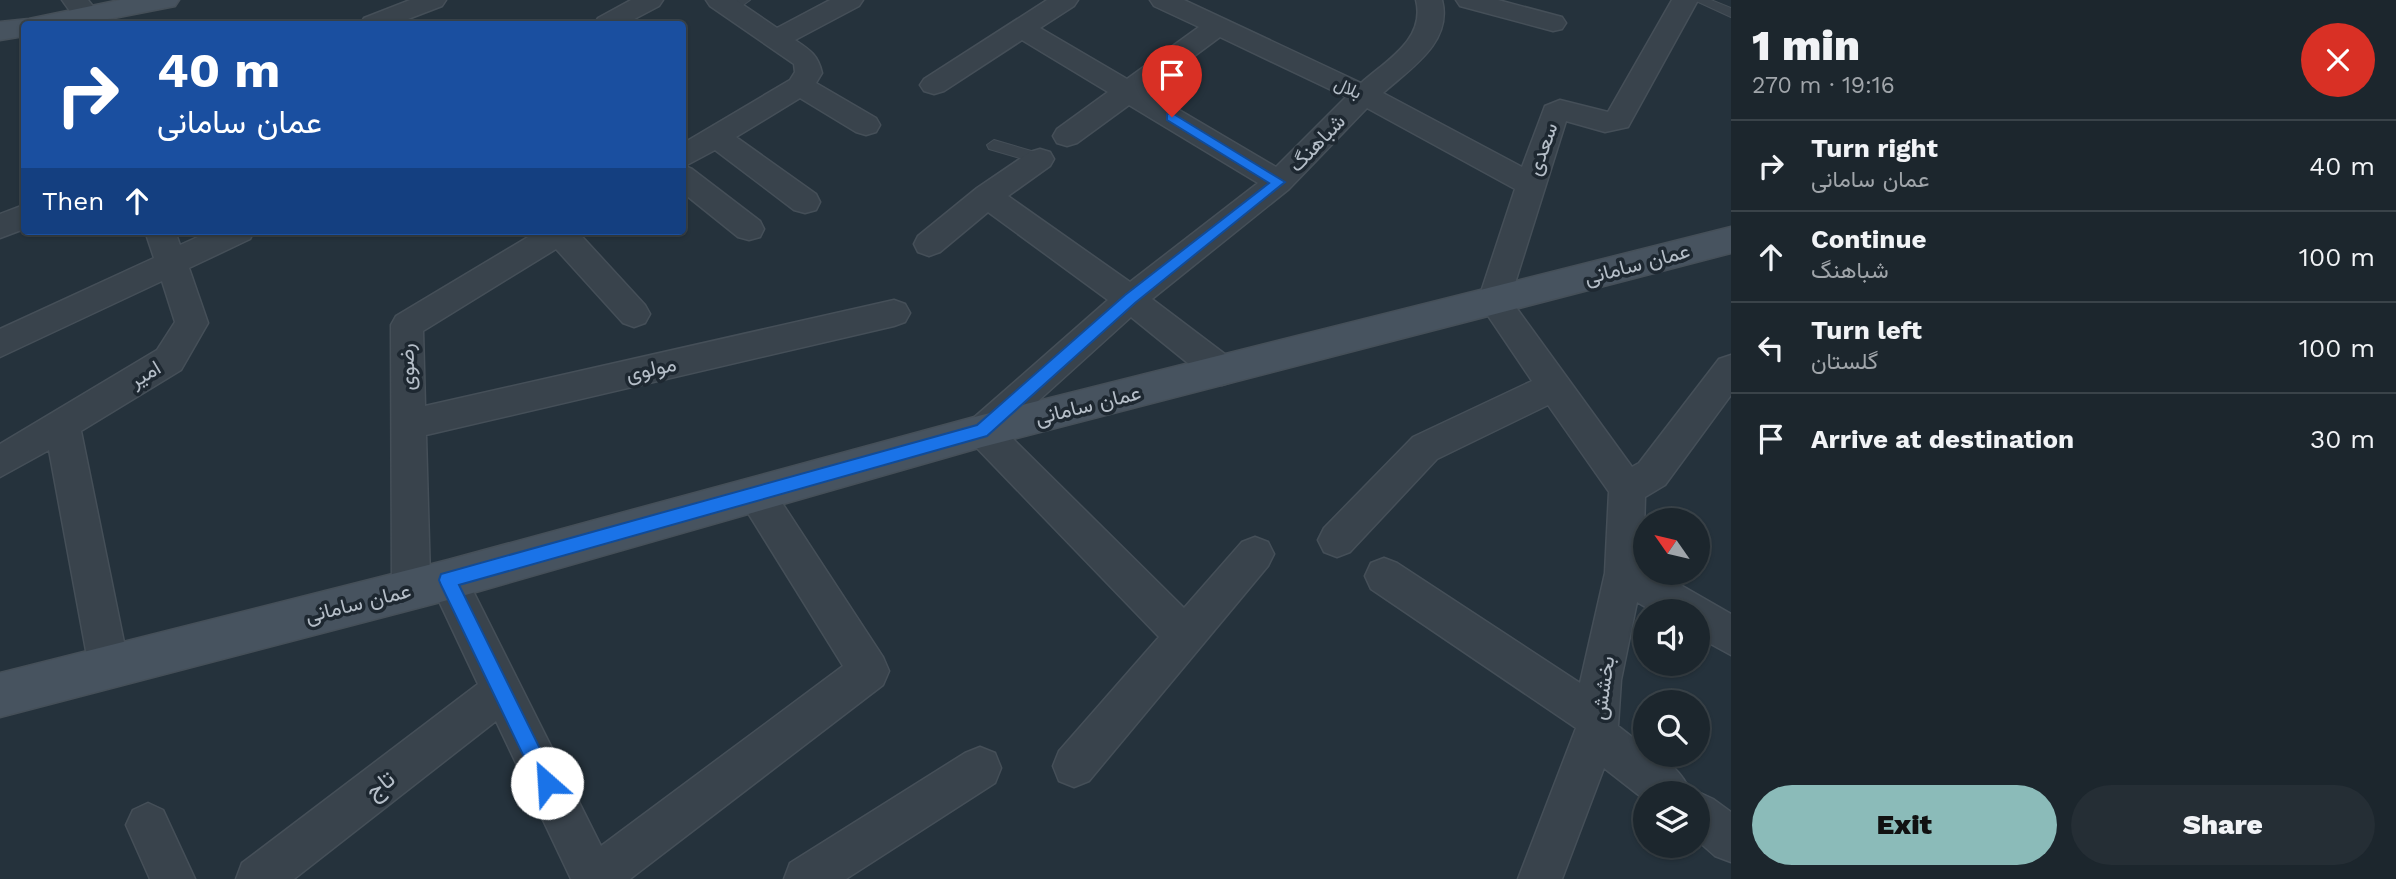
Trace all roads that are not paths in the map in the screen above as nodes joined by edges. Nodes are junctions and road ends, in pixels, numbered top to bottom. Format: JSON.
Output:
{"nodes":[{"id":1,"x":165,"y":0,"type":"edge"},
{"id":2,"x":650,"y":0,"type":"edge"},
{"id":3,"x":850,"y":0,"type":"edge"},
{"id":4,"x":1065,"y":0,"type":"edge"},
{"id":5,"x":1163,"y":0,"type":"edge"},
{"id":6,"x":1402,"y":0,"type":"edge"},
{"id":7,"x":1469,"y":0,"type":"edge"},
{"id":8,"x":1685,"y":0,"type":"edge"},
{"id":9,"x":1700,"y":0,"type":"edge"},
{"id":10,"x":428,"y":2,"type":"edge"},
{"id":11,"x":731,"y":3,"type":"edge"},
{"id":12,"x":81,"y":8,"type":"edge"},
{"id":13,"x":1431,"y":8,"type":"edge"},
{"id":14,"x":1731,"y":13,"type":"edge"},
{"id":15,"x":48,"y":21,"type":"edge"},
{"id":16,"x":380,"y":21,"type":"edge"},
{"id":17,"x":444,"y":21,"type":"edge"},
{"id":18,"x":612,"y":21,"type":"edge"},
{"id":19,"x":1553,"y":23,"type":"dead end"},
{"id":20,"x":1217,"y":27,"type":"junction"},
{"id":21,"x":21,"y":28,"type":"edge"},
{"id":22,"x":1022,"y":29,"type":"junction"},
{"id":23,"x":0,"y":32,"type":"edge"},
{"id":24,"x":776,"y":39,"type":"junction"},
{"id":25,"x":934,"y":85,"type":"dead end"},
{"id":26,"x":800,"y":86,"type":"junction"},
{"id":27,"x":1129,"y":92,"type":"junction"},
{"id":28,"x":1364,"y":95,"type":"junction"},
{"id":29,"x":866,"y":125,"type":"dead end"},
{"id":30,"x":1067,"y":136,"type":"dead end"},
{"id":31,"x":716,"y":137,"type":"junction"},
{"id":32,"x":994,"y":145,"type":"dead end"},
{"id":33,"x":686,"y":156,"type":"edge"},
{"id":34,"x":1040,"y":159,"type":"joint"},
{"id":35,"x":686,"y":179,"type":"edge"},
{"id":36,"x":1279,"y":182,"type":"junction"},
{"id":37,"x":1530,"y":184,"type":"junction"},
{"id":38,"x":987,"y":196,"type":"junction"},
{"id":39,"x":805,"y":202,"type":"dead end"},
{"id":40,"x":21,"y":217,"type":"edge"},
{"id":41,"x":0,"y":227,"type":"edge"},
{"id":42,"x":749,"y":229,"type":"dead end"},
{"id":43,"x":161,"y":235,"type":"edge"},
{"id":44,"x":231,"y":235,"type":"edge"},
{"id":45,"x":555,"y":235,"type":"edge"},
{"id":46,"x":563,"y":235,"type":"edge"},
{"id":47,"x":1731,"y":240,"type":"edge"},
{"id":48,"x":929,"y":244,"type":"dead end"},
{"id":49,"x":172,"y":265,"type":"junction"},
{"id":50,"x":1130,"y":299,"type":"junction"},
{"id":51,"x":1494,"y":301,"type":"junction"},
{"id":52,"x":894,"y":313,"type":"dead end"},
{"id":53,"x":634,"y":314,"type":"dead end"},
{"id":54,"x":0,"y":344,"type":"edge"},
{"id":55,"x":1222,"y":372,"type":"junction"},
{"id":56,"x":1728,"y":378,"type":"edge"},
{"id":57,"x":1554,"y":386,"type":"junction"},
{"id":58,"x":62,"y":424,"type":"junction"},
{"id":59,"x":408,"y":425,"type":"junction"},
{"id":60,"x":982,"y":431,"type":"junction"},
{"id":61,"x":0,"y":462,"type":"edge"},
{"id":62,"x":1628,"y":489,"type":"junction"},
{"id":63,"x":756,"y":494,"type":"junction"},
{"id":64,"x":1337,"y":540,"type":"dead end"},
{"id":65,"x":1255,"y":554,"type":"dead end"},
{"id":66,"x":1624,"y":572,"type":"junction"},
{"id":67,"x":1384,"y":576,"type":"dead end"},
{"id":68,"x":429,"y":584,"type":"junction"},
{"id":69,"x":1668,"y":599,"type":"edge"},
{"id":70,"x":1710,"y":623,"type":"edge"},
{"id":71,"x":1185,"y":636,"type":"junction"},
{"id":72,"x":1731,"y":636,"type":"edge"},
{"id":73,"x":109,"y":667,"type":"junction"},
{"id":74,"x":502,"y":691,"type":"junction"},
{"id":75,"x":0,"y":695,"type":"edge"},
{"id":76,"x":1597,"y":727,"type":"junction"},
{"id":77,"x":1074,"y":766,"type":"dead end"},
{"id":78,"x":980,"y":768,"type":"dead end"},
{"id":79,"x":1657,"y":781,"type":"edge"},
{"id":80,"x":1710,"y":823,"type":"edge"},
{"id":81,"x":148,"y":825,"type":"dead end"},
{"id":82,"x":1731,"y":840,"type":"edge"},
{"id":83,"x":173,"y":879,"type":"edge"},
{"id":84,"x":258,"y":879,"type":"edge"},
{"id":85,"x":594,"y":879,"type":"edge"},
{"id":86,"x":806,"y":879,"type":"edge"},
{"id":87,"x":1540,"y":879,"type":"edge"}],
"edges":[{"from":1,"to":12,"type":"street"},
{"from":2,"to":18,"type":"street"},
{"from":3,"to":24,"type":"street"},
{"from":4,"to":22,"type":"street"},
{"from":5,"to":20,"type":"street","name":"بلال"},
{"from":6,"to":13,"type":"street"},
{"from":7,"to":19,"type":"street"},
{"from":8,"to":37,"type":"street","name":"سعدی"},
{"from":9,"to":14,"type":"lane"},
{"from":10,"to":16,"type":"street"},
{"from":10,"to":17,"type":"street"},
{"from":11,"to":24,"type":"street"},
{"from":12,"to":15,"type":"street"},
{"from":13,"to":28,"type":"street","name":"شباهنگ"},
{"from":20,"to":27,"type":"street"},
{"from":20,"to":28,"type":"street","name":"بلال"},
{"from":21,"to":23,"type":"street"},
{"from":22,"to":25,"type":"street"},
{"from":22,"to":27,"type":"street"},
{"from":24,"to":26,"type":"street"},
{"from":26,"to":29,"type":"street"},
{"from":26,"to":31,"type":"street"},
{"from":27,"to":30,"type":"street"},
{"from":27,"to":36,"type":"street"},
{"from":28,"to":36,"type":"street","name":"شباهنگ"},
{"from":28,"to":37,"type":"street","name":"بلال"},
{"from":31,"to":33,"type":"street"},
{"from":31,"to":39,"type":"street"},
{"from":32,"to":34,"type":"lane"},
{"from":34,"to":38,"type":"street"},
{"from":35,"to":42,"type":"street"},
{"from":36,"to":50,"type":"street","name":"شباهنگ"},
{"from":37,"to":51,"type":"street","name":"سعدی"},
{"from":38,"to":48,"type":"street"},
{"from":38,"to":50,"type":"street"},
{"from":40,"to":41,"type":"street"},
{"from":43,"to":49,"type":"street","name":"امیر"},
{"from":44,"to":49,"type":"street"},
{"from":45,"to":59,"type":"street","name":"رضوی"},
{"from":46,"to":53,"type":"street"},
{"from":47,"to":51,"type":"street","name":"عمان سامانی"},
{"from":49,"to":54,"type":"street"},
{"from":49,"to":58,"type":"street","name":"امیر"},
{"from":50,"to":55,"type":"street"},
{"from":50,"to":60,"type":"street","name":"شباهنگ"},
{"from":51,"to":55,"type":"street","name":"عمان سامانی"},
{"from":51,"to":57,"type":"street"},
{"from":52,"to":59,"type":"street","name":"مولوی"},
{"from":55,"to":60,"type":"street","name":"عمان سامانی"},
{"from":56,"to":62,"type":"street"},
{"from":57,"to":62,"type":"street"},
{"from":57,"to":64,"type":"street"},
{"from":58,"to":61,"type":"street","name":"امیر"},
{"from":58,"to":73,"type":"street"},
{"from":59,"to":68,"type":"street","name":"رضوی"},
{"from":60,"to":63,"type":"street","name":"عمان سامانی"},
{"from":60,"to":71,"type":"street"},
{"from":62,"to":66,"type":"street","name":"بخشش"},
{"from":63,"to":68,"type":"street","name":"عمان سامانی"},
{"from":63,"to":85,"type":"street"},
{"from":65,"to":71,"type":"street"},
{"from":66,"to":69,"type":"street"},
{"from":66,"to":76,"type":"street","name":"بخشش"},
{"from":67,"to":76,"type":"street"},
{"from":68,"to":73,"type":"street","name":"عمان سامانی"},
{"from":68,"to":74,"type":"street"},
{"from":70,"to":72,"type":"street"},
{"from":71,"to":77,"type":"street"},
{"from":73,"to":75,"type":"street","name":"عمان سامانی"},
{"from":74,"to":84,"type":"street","name":"تاج"},
{"from":74,"to":85,"type":"street"},
{"from":76,"to":79,"type":"street"},
{"from":76,"to":87,"type":"street","name":"بخشش"},
{"from":78,"to":86,"type":"street"},
{"from":80,"to":82,"type":"street"},
{"from":81,"to":83,"type":"street"}]}
